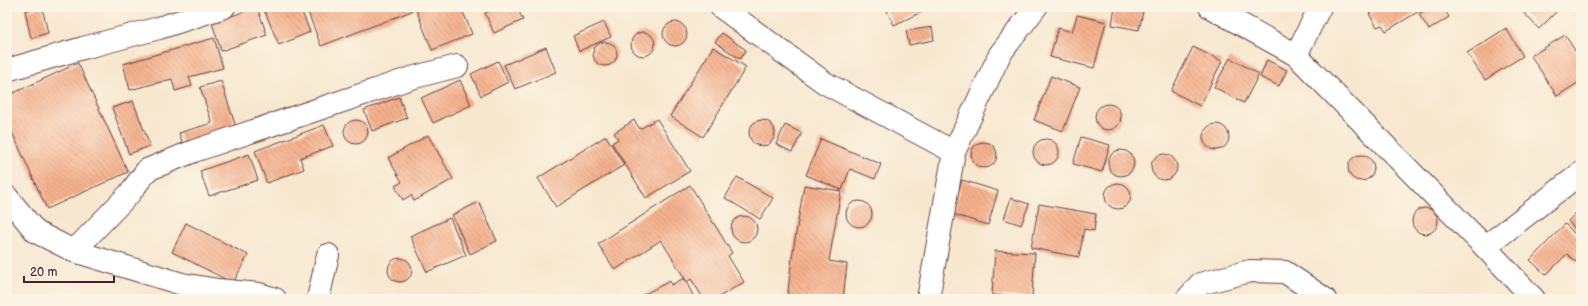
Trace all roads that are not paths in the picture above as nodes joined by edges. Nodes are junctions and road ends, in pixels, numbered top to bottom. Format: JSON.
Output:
{"nodes":[{"id":1,"x":224,"y":7,"type":"edge"},
{"id":2,"x":721,"y":7,"type":"edge"},
{"id":3,"x":1036,"y":7,"type":"edge"},
{"id":4,"x":1210,"y":7,"type":"edge"},
{"id":5,"x":1320,"y":7,"type":"edge"},
{"id":6,"x":1296,"y":55,"type":"junction"},
{"id":7,"x":457,"y":66,"type":"dead end"},
{"id":8,"x":7,"y":70,"type":"edge"},
{"id":9,"x":954,"y":152,"type":"junction"},
{"id":10,"x":1581,"y":173,"type":"edge"},
{"id":11,"x":7,"y":197,"type":"edge"},
{"id":12,"x":1485,"y":247,"type":"junction"},
{"id":13,"x":74,"y":251,"type":"junction"},
{"id":14,"x":328,"y":255,"type":"dead end"},
{"id":15,"x":275,"y":299,"type":"edge"},
{"id":16,"x":318,"y":299,"type":"edge"},
{"id":17,"x":928,"y":299,"type":"edge"},
{"id":18,"x":1187,"y":299,"type":"edge"},
{"id":19,"x":1325,"y":299,"type":"edge"},
{"id":20,"x":1534,"y":299,"type":"edge"}],
"edges":[{"from":1,"to":8,"type":"street"},
{"from":2,"to":9,"type":"street"},
{"from":3,"to":9,"type":"street"},
{"from":4,"to":6,"type":"street"},
{"from":5,"to":6,"type":"street"},
{"from":6,"to":12,"type":"street"},
{"from":7,"to":13,"type":"street"},
{"from":9,"to":17,"type":"street"},
{"from":10,"to":12,"type":"street"},
{"from":11,"to":13,"type":"street"},
{"from":12,"to":20,"type":"street"},
{"from":13,"to":15,"type":"street"},
{"from":14,"to":16,"type":"street"},
{"from":18,"to":19,"type":"street"}]}
